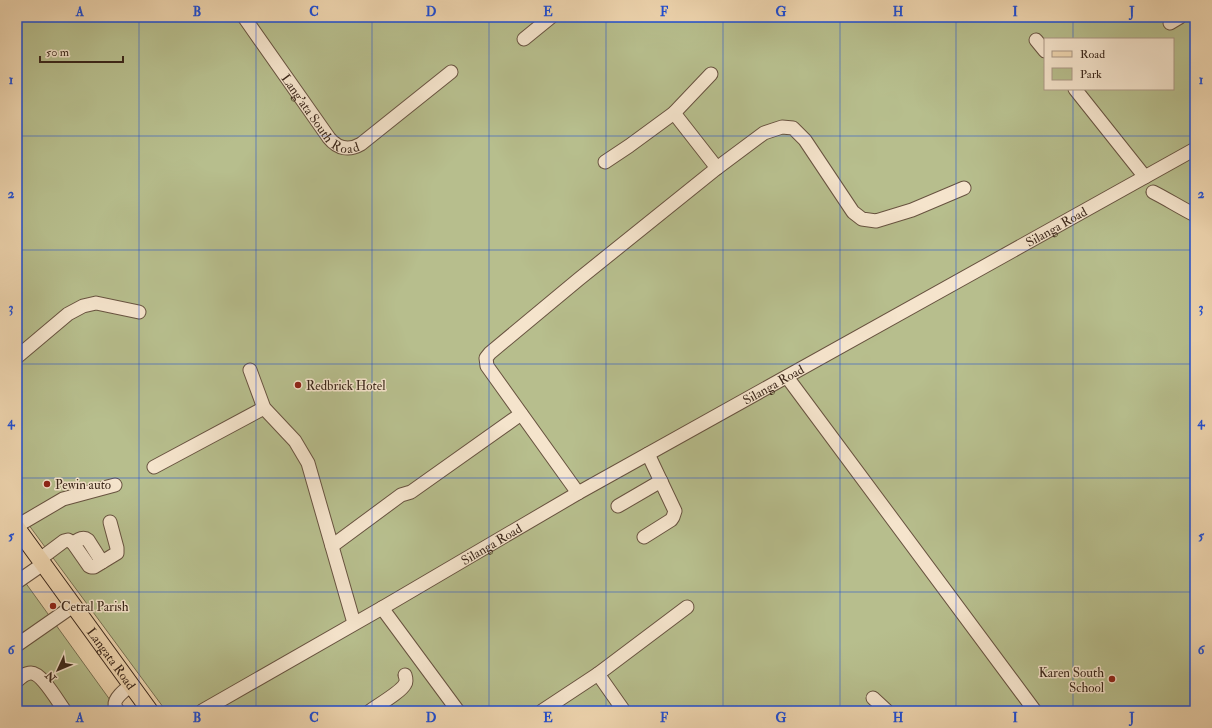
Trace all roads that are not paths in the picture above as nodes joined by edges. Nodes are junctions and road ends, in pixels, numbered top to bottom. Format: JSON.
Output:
{"nodes":[{"id":1,"x":244,"y":17,"type":"edge"},
{"id":2,"x":552,"y":17,"type":"edge"},
{"id":3,"x":524,"y":39,"type":"dead end"},
{"id":4,"x":1036,"y":40,"type":"dead end"},
{"id":5,"x":1044,"y":50,"type":"edge"},
{"id":6,"x":451,"y":72,"type":"dead end"},
{"id":7,"x":711,"y":74,"type":"dead end"},
{"id":8,"x":1076,"y":90,"type":"edge"},
{"id":9,"x":674,"y":113,"type":"junction"},
{"id":10,"x":1195,"y":149,"type":"edge"},
{"id":11,"x":605,"y":162,"type":"dead end"},
{"id":12,"x":718,"y":168,"type":"junction"},
{"id":13,"x":1145,"y":177,"type":"junction"},
{"id":14,"x":964,"y":188,"type":"dead end"},
{"id":15,"x":1153,"y":192,"type":"dead end"},
{"id":16,"x":1195,"y":215,"type":"edge"},
{"id":17,"x":139,"y":312,"type":"dead end"},
{"id":18,"x":17,"y":357,"type":"edge"},
{"id":19,"x":250,"y":370,"type":"dead end"},
{"id":20,"x":787,"y":378,"type":"junction"},
{"id":21,"x":264,"y":408,"type":"junction"},
{"id":22,"x":521,"y":414,"type":"junction"},
{"id":23,"x":648,"y":454,"type":"junction"},
{"id":24,"x":154,"y":467,"type":"dead end"},
{"id":25,"x":661,"y":482,"type":"junction"},
{"id":26,"x":115,"y":485,"type":"dead end"},
{"id":27,"x":578,"y":493,"type":"junction"},
{"id":28,"x":618,"y":506,"type":"dead end"},
{"id":29,"x":110,"y":522,"type":"dead end"},
{"id":30,"x":19,"y":534,"type":"edge"},
{"id":31,"x":644,"y":537,"type":"dead end"},
{"id":32,"x":332,"y":546,"type":"junction"},
{"id":33,"x":42,"y":561,"type":"junction"},
{"id":34,"x":17,"y":582,"type":"edge"},
{"id":35,"x":73,"y":606,"type":"junction"},
{"id":36,"x":382,"y":608,"type":"junction"},
{"id":37,"x":687,"y":608,"type":"dead end"},
{"id":38,"x":354,"y":623,"type":"junction"},
{"id":39,"x":17,"y":645,"type":"edge"},
{"id":40,"x":598,"y":674,"type":"junction"},
{"id":41,"x":405,"y":675,"type":"dead end"},
{"id":42,"x":17,"y":681,"type":"edge"},
{"id":43,"x":131,"y":685,"type":"junction"},
{"id":44,"x":873,"y":698,"type":"dead end"},
{"id":45,"x":65,"y":711,"type":"edge"},
{"id":46,"x":118,"y":711,"type":"edge"},
{"id":47,"x":150,"y":711,"type":"edge"},
{"id":48,"x":202,"y":711,"type":"edge"},
{"id":49,"x":370,"y":711,"type":"edge"},
{"id":50,"x":458,"y":711,"type":"edge"},
{"id":51,"x":542,"y":711,"type":"edge"},
{"id":52,"x":624,"y":711,"type":"edge"},
{"id":53,"x":887,"y":711,"type":"edge"},
{"id":54,"x":1035,"y":711,"type":"edge"}],
"edges":[{"from":1,"to":6,"type":"street","name":"Lang'ata South Road"},
{"from":2,"to":3,"type":"street"},
{"from":4,"to":5,"type":"street"},
{"from":7,"to":9,"type":"street"},
{"from":8,"to":13,"type":"street"},
{"from":9,"to":11,"type":"street"},
{"from":9,"to":12,"type":"street"},
{"from":10,"to":13,"type":"street","name":"Silanga Road"},
{"from":12,"to":14,"type":"street"},
{"from":12,"to":22,"type":"street"},
{"from":13,"to":20,"type":"street","name":"Silanga Road"},
{"from":15,"to":16,"type":"street"},
{"from":17,"to":18,"type":"street"},
{"from":19,"to":21,"type":"street"},
{"from":20,"to":23,"type":"street","name":"Silanga Road"},
{"from":20,"to":54,"type":"street"},
{"from":21,"to":24,"type":"street"},
{"from":21,"to":32,"type":"street"},
{"from":22,"to":27,"type":"street"},
{"from":22,"to":32,"type":"street"},
{"from":23,"to":25,"type":"street"},
{"from":23,"to":27,"type":"street","name":"Silanga Road"},
{"from":25,"to":28,"type":"street"},
{"from":25,"to":31,"type":"street"},
{"from":26,"to":30,"type":"street"},
{"from":27,"to":36,"type":"street","name":"Silanga Road"},
{"from":29,"to":33,"type":"street"},
{"from":30,"to":33,"type":"main road","name":"Langata Road"},
{"from":32,"to":38,"type":"street"},
{"from":33,"to":34,"type":"street"},
{"from":33,"to":35,"type":"main road","name":"Langata Road"},
{"from":35,"to":39,"type":"street"},
{"from":35,"to":43,"type":"main road","name":"Langata Road"},
{"from":36,"to":38,"type":"street","name":"Silanga Road"},
{"from":36,"to":50,"type":"street"},
{"from":37,"to":40,"type":"street"},
{"from":38,"to":48,"type":"street","name":"Silanga Road"},
{"from":40,"to":51,"type":"street"},
{"from":40,"to":52,"type":"street"},
{"from":41,"to":49,"type":"street"},
{"from":42,"to":45,"type":"street"},
{"from":43,"to":46,"type":"street"},
{"from":43,"to":47,"type":"main road","name":"Langata Road"},
{"from":44,"to":53,"type":"street"}]}
